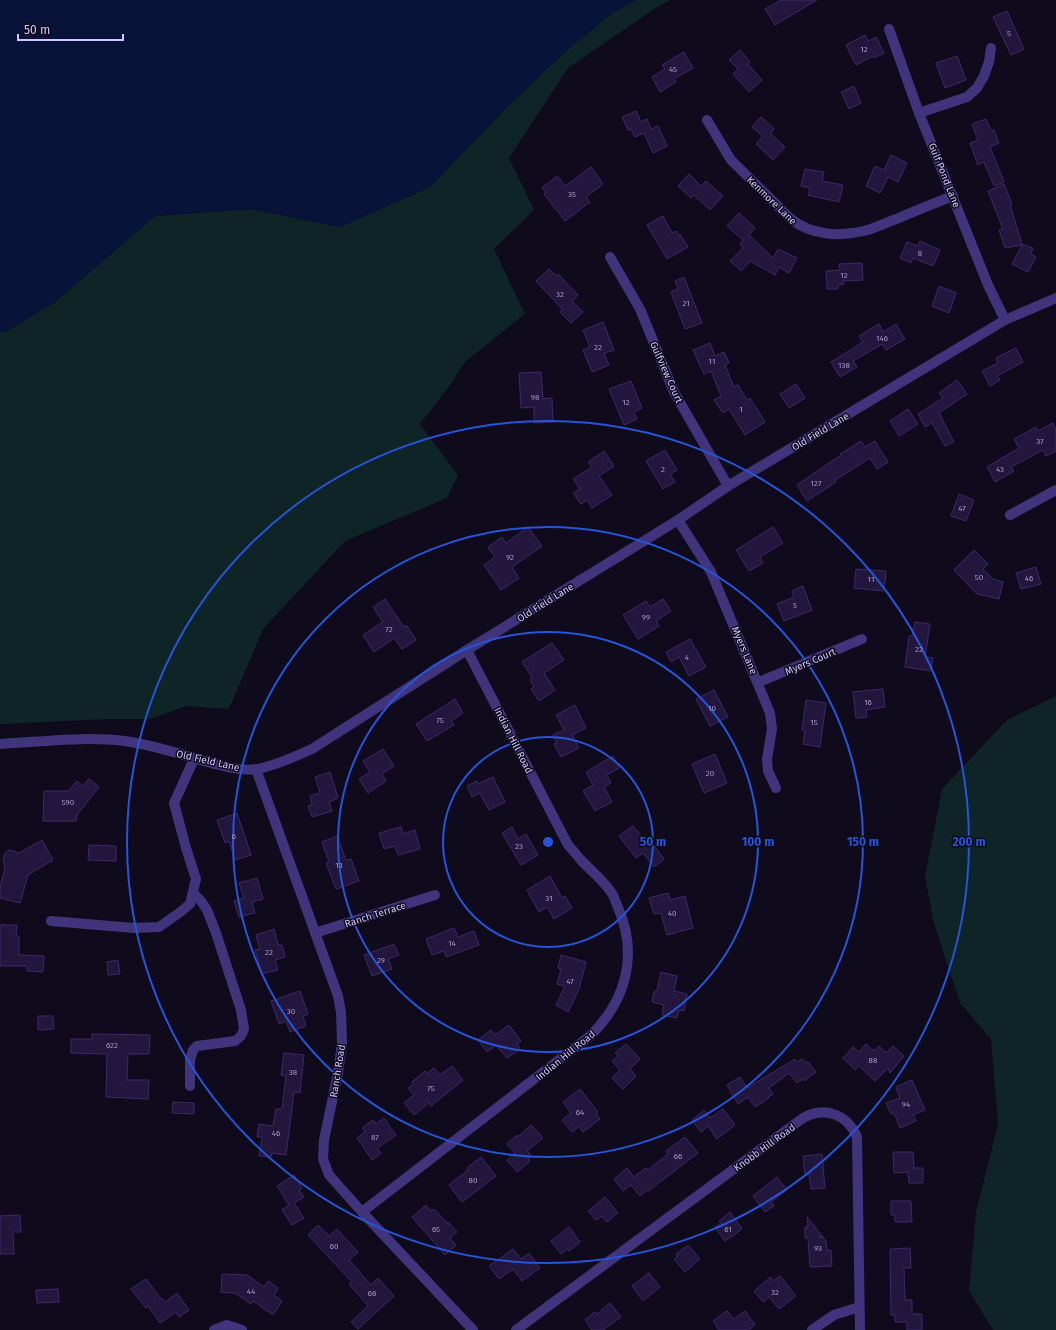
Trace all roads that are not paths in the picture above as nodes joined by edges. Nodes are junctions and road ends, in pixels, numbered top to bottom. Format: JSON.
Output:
{"nodes":[{"id":1,"x":889,"y":29,"type":"dead end"},
{"id":2,"x":991,"y":48,"type":"dead end"},
{"id":3,"x":919,"y":114,"type":"junction"},
{"id":4,"x":707,"y":120,"type":"dead end"},
{"id":5,"x":953,"y":196,"type":"junction"},
{"id":6,"x":610,"y":257,"type":"dead end"},
{"id":7,"x":1056,"y":298,"type":"edge"},
{"id":8,"x":1005,"y":320,"type":"junction"},
{"id":9,"x":728,"y":486,"type":"junction"},
{"id":10,"x":1056,"y":490,"type":"edge"},
{"id":11,"x":1010,"y":515,"type":"dead end"},
{"id":12,"x":678,"y":520,"type":"junction"},
{"id":13,"x":862,"y":639,"type":"dead end"},
{"id":14,"x":467,"y":650,"type":"junction"},
{"id":15,"x":758,"y":682,"type":"junction"},
{"id":16,"x":0,"y":744,"type":"edge"},
{"id":17,"x":194,"y":759,"type":"junction"},
{"id":18,"x":256,"y":769,"type":"junction"},
{"id":19,"x":776,"y":788,"type":"dead end"},
{"id":20,"x":193,"y":893,"type":"junction"},
{"id":21,"x":435,"y":895,"type":"dead end"},
{"id":22,"x":51,"y":921,"type":"dead end"},
{"id":23,"x":315,"y":933,"type":"junction"},
{"id":24,"x":190,"y":1086,"type":"dead end"},
{"id":25,"x":362,"y":1212,"type":"junction"},
{"id":26,"x":859,"y":1307,"type":"junction"},
{"id":27,"x":214,"y":1330,"type":"edge"},
{"id":28,"x":242,"y":1330,"type":"edge"},
{"id":29,"x":472,"y":1330,"type":"edge"},
{"id":30,"x":516,"y":1330,"type":"edge"},
{"id":31,"x":812,"y":1330,"type":"edge"},
{"id":32,"x":860,"y":1330,"type":"edge"}],
"edges":[{"from":1,"to":3,"type":"street","name":"Gulf Pond Lane"},
{"from":2,"to":3,"type":"street"},
{"from":3,"to":5,"type":"street","name":"Gulf Pond Lane"},
{"from":4,"to":5,"type":"street","name":"Kenmore Lane"},
{"from":5,"to":8,"type":"street","name":"Gulf Pond Lane"},
{"from":6,"to":9,"type":"street","name":"Gulfview Court"},
{"from":7,"to":8,"type":"street","name":"Old Field Lane"},
{"from":8,"to":9,"type":"street","name":"Old Field Lane"},
{"from":9,"to":12,"type":"street","name":"Old Field Lane"},
{"from":10,"to":11,"type":"street"},
{"from":12,"to":14,"type":"street","name":"Old Field Lane"},
{"from":12,"to":15,"type":"street","name":"Myers Lane"},
{"from":13,"to":15,"type":"street","name":"Myers Court"},
{"from":14,"to":18,"type":"street","name":"Old Field Lane"},
{"from":14,"to":25,"type":"street","name":"Indian Hill Road"},
{"from":15,"to":19,"type":"street","name":"Myers Lane"},
{"from":16,"to":17,"type":"street","name":"Old Field Lane"},
{"from":17,"to":18,"type":"street","name":"Old Field Lane"},
{"from":17,"to":20,"type":"street"},
{"from":18,"to":23,"type":"street","name":"Ranch Road"},
{"from":20,"to":22,"type":"street"},
{"from":20,"to":24,"type":"street"},
{"from":21,"to":23,"type":"street","name":"Ranch Terrace"},
{"from":23,"to":25,"type":"street","name":"Ranch Road"},
{"from":25,"to":29,"type":"street","name":"Ranch Road"},
{"from":26,"to":30,"type":"street","name":"Knobb Hill Road"},
{"from":26,"to":31,"type":"street"},
{"from":26,"to":32,"type":"street","name":"Knobb Hill Road"},
{"from":27,"to":28,"type":"street"}]}
